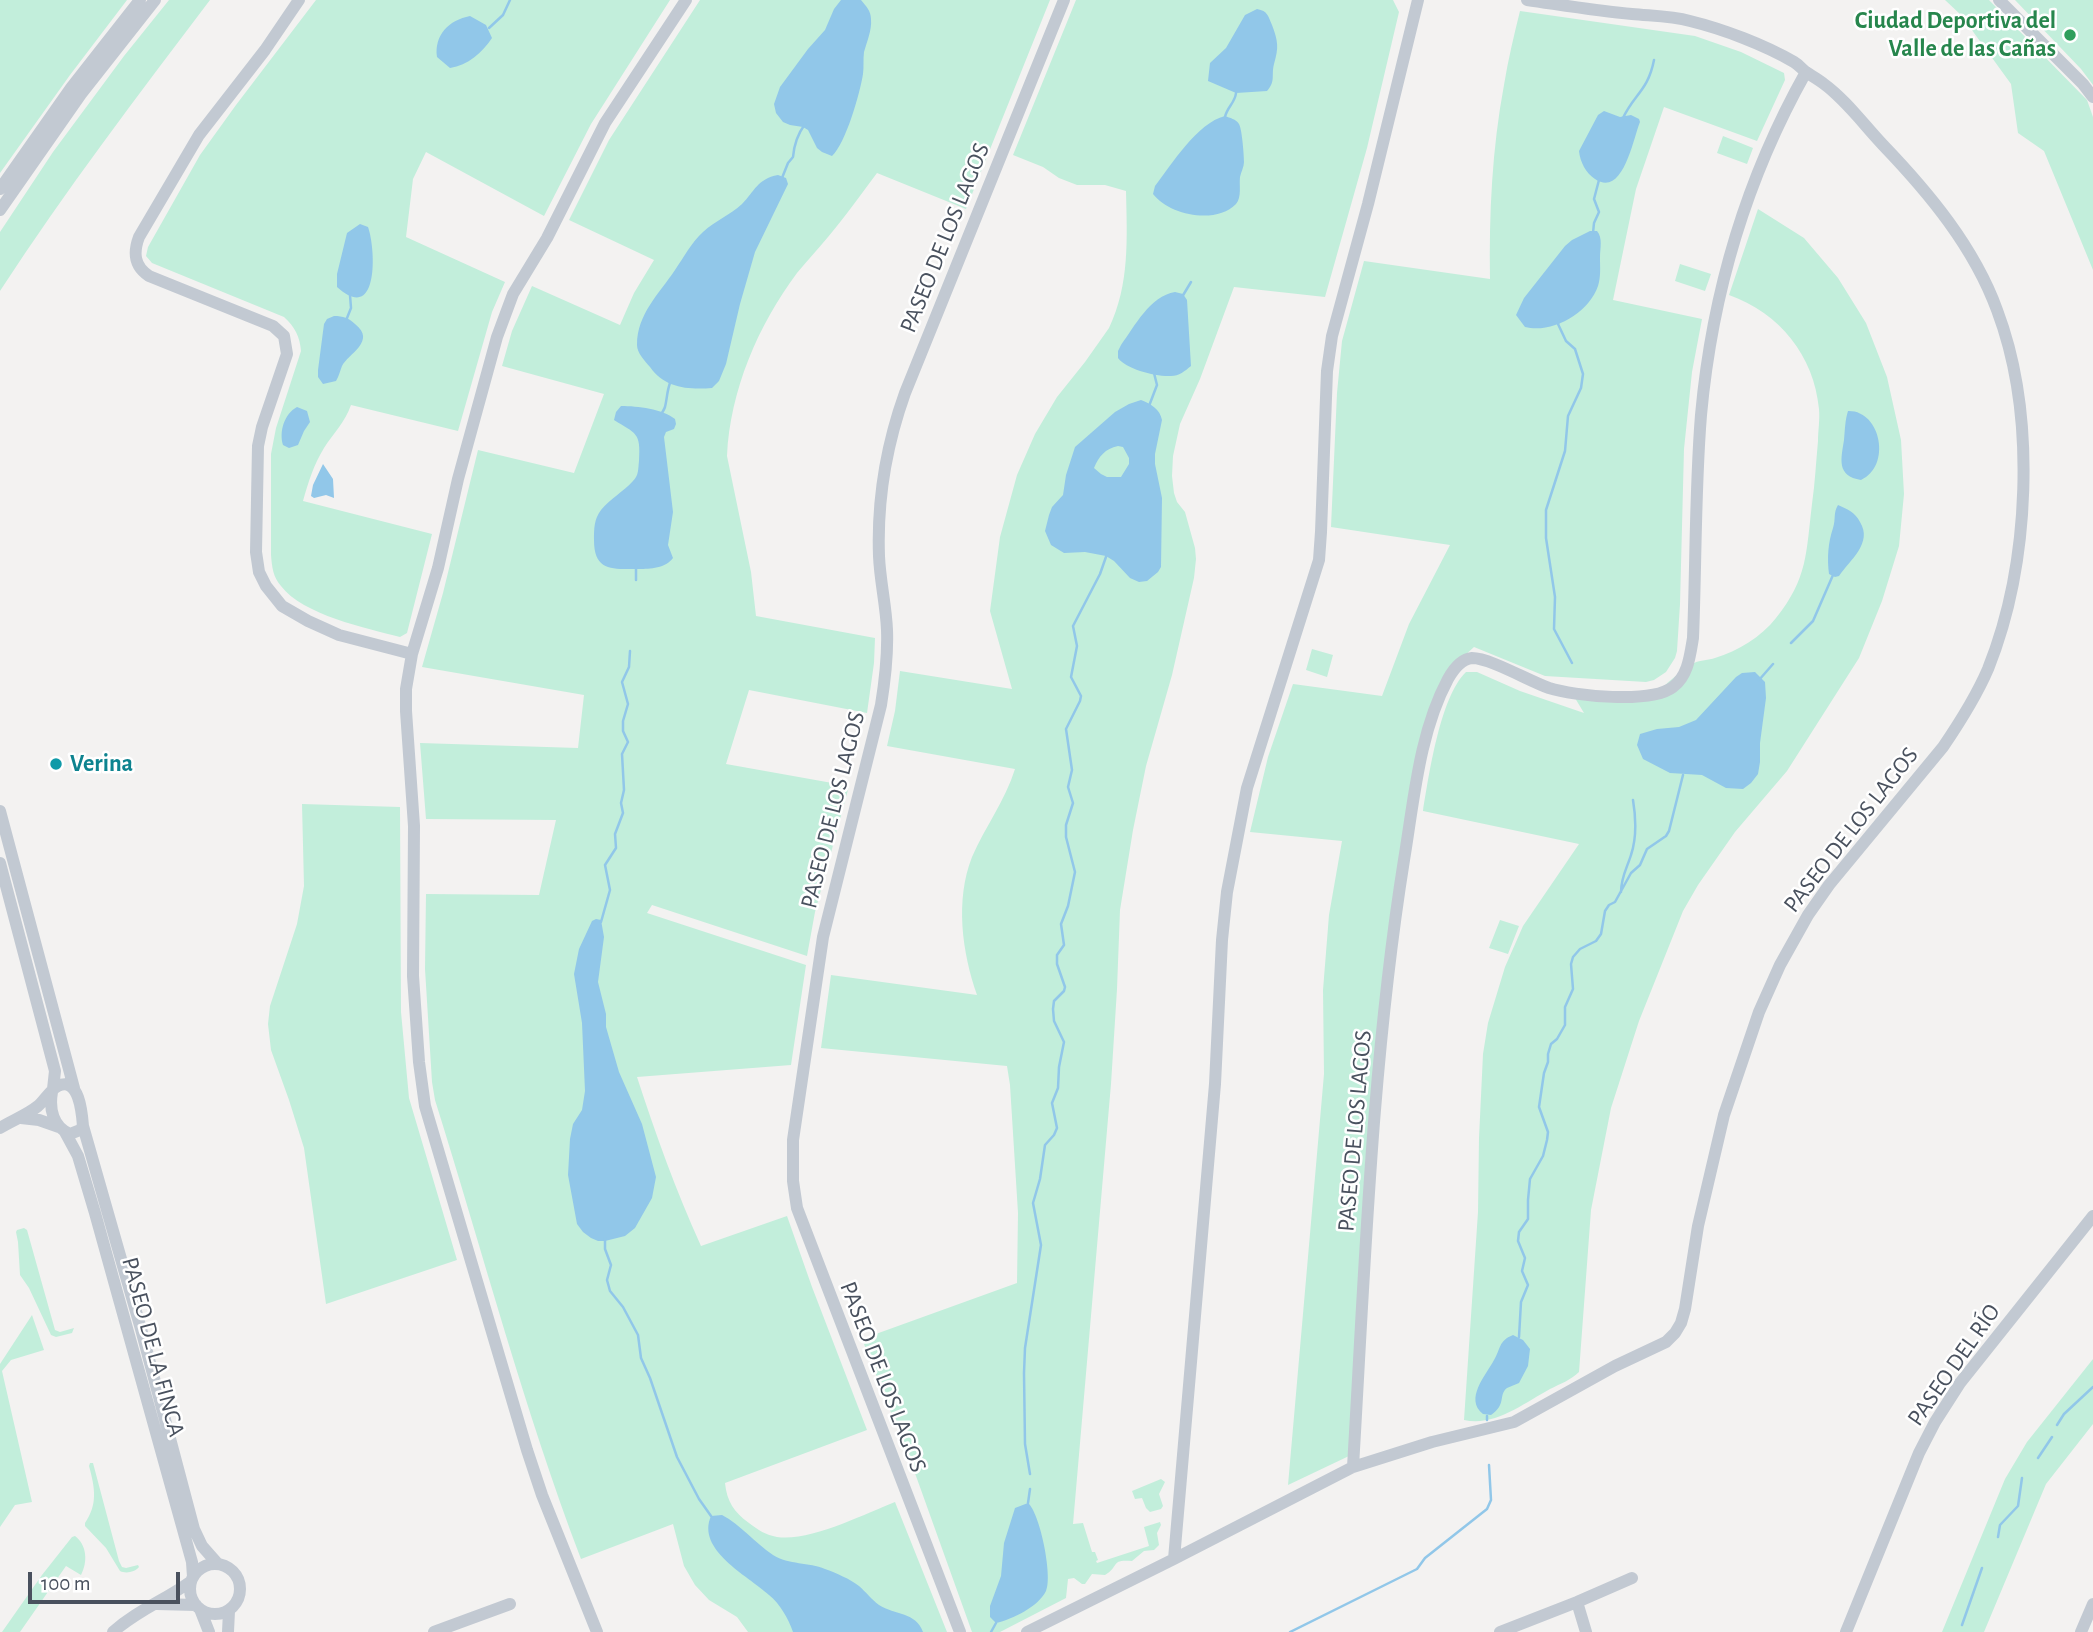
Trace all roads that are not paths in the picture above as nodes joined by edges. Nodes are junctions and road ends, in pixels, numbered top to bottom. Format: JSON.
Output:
{"nodes":[{"id":1,"x":140,"y":0,"type":"edge"},
{"id":2,"x":155,"y":0,"type":"edge"},
{"id":3,"x":299,"y":0,"type":"edge"},
{"id":4,"x":685,"y":0,"type":"edge"},
{"id":5,"x":1064,"y":0,"type":"edge"},
{"id":6,"x":1418,"y":0,"type":"edge"},
{"id":7,"x":1527,"y":0,"type":"edge"},
{"id":8,"x":1999,"y":0,"type":"edge"},
{"id":9,"x":1806,"y":72,"type":"junction"},
{"id":10,"x":2093,"y":97,"type":"edge"},
{"id":11,"x":0,"y":189,"type":"edge"},
{"id":12,"x":0,"y":210,"type":"edge"},
{"id":13,"x":412,"y":654,"type":"junction"},
{"id":14,"x":0,"y":811,"type":"edge"},
{"id":15,"x":0,"y":863,"type":"edge"},
{"id":16,"x":74,"y":1088,"type":"junction"},
{"id":17,"x":53,"y":1091,"type":"junction"},
{"id":18,"x":21,"y":1118,"type":"junction"},
{"id":19,"x":83,"y":1126,"type":"junction"},
{"id":20,"x":0,"y":1128,"type":"edge"},
{"id":21,"x":62,"y":1129,"type":"junction"},
{"id":22,"x":2093,"y":1216,"type":"edge"},
{"id":23,"x":1353,"y":1467,"type":"junction"},
{"id":24,"x":1174,"y":1559,"type":"junction"},
{"id":25,"x":217,"y":1563,"type":"junction"},
{"id":26,"x":1632,"y":1578,"type":"dead end"},
{"id":27,"x":192,"y":1579,"type":"junction"},
{"id":28,"x":1577,"y":1602,"type":"junction"},
{"id":29,"x":154,"y":1604,"type":"junction"},
{"id":30,"x":510,"y":1604,"type":"dead end"},
{"id":31,"x":2093,"y":1604,"type":"edge"},
{"id":32,"x":198,"y":1607,"type":"junction"},
{"id":33,"x":229,"y":1611,"type":"junction"},
{"id":34,"x":113,"y":1632,"type":"edge"},
{"id":35,"x":209,"y":1632,"type":"edge"},
{"id":36,"x":228,"y":1632,"type":"edge"},
{"id":37,"x":434,"y":1632,"type":"edge"},
{"id":38,"x":597,"y":1632,"type":"edge"},
{"id":39,"x":960,"y":1632,"type":"edge"},
{"id":40,"x":1027,"y":1632,"type":"edge"},
{"id":41,"x":1500,"y":1632,"type":"edge"},
{"id":42,"x":1586,"y":1632,"type":"edge"},
{"id":43,"x":1846,"y":1632,"type":"edge"},
{"id":44,"x":2081,"y":1632,"type":"edge"}],
"edges":[{"from":1,"to":11,"type":"street"},
{"from":2,"to":12,"type":"street"},
{"from":3,"to":13,"type":"street"},
{"from":4,"to":13,"type":"street"},
{"from":5,"to":39,"type":"street","name":"PASEO DE LOS LAGOS"},
{"from":6,"to":24,"type":"street"},
{"from":7,"to":9,"type":"street","name":"PASEO DE LOS LAGOS"},
{"from":8,"to":10,"type":"street"},
{"from":9,"to":23,"type":"street","name":"PASEO DE LOS LAGOS"},
{"from":9,"to":23,"type":"street","name":"PASEO DE LOS LAGOS"},
{"from":13,"to":38,"type":"street"},
{"from":14,"to":16,"type":"street"},
{"from":15,"to":17,"type":"street"},
{"from":16,"to":17,"type":"street"},
{"from":16,"to":19,"type":"street","name":"PASEO DE LA FINCA"},
{"from":17,"to":18,"type":"street"},
{"from":17,"to":21,"type":"street","name":"PASEO DE LA FINCA"},
{"from":18,"to":20,"type":"street"},
{"from":18,"to":21,"type":"street"},
{"from":19,"to":21,"type":"street"},
{"from":19,"to":25,"type":"street","name":"PASEO DE LA FINCA"},
{"from":21,"to":27,"type":"street","name":"PASEO DE LA FINCA"},
{"from":22,"to":43,"type":"street","name":"PASEO DEL RÍO"},
{"from":23,"to":24,"type":"street","name":"PASEO DE LOS LAGOS"},
{"from":24,"to":40,"type":"street","name":"PASEO DE LOS LAGOS"},
{"from":25,"to":27,"type":"street"},
{"from":25,"to":33,"type":"street"},
{"from":26,"to":28,"type":"street"},
{"from":27,"to":29,"type":"street"},
{"from":27,"to":32,"type":"street"},
{"from":28,"to":41,"type":"street"},
{"from":28,"to":42,"type":"street"},
{"from":29,"to":32,"type":"street"},
{"from":29,"to":34,"type":"street"},
{"from":30,"to":37,"type":"street"},
{"from":31,"to":44,"type":"street"},
{"from":32,"to":33,"type":"street"},
{"from":32,"to":35,"type":"street"},
{"from":33,"to":36,"type":"street"}]}
